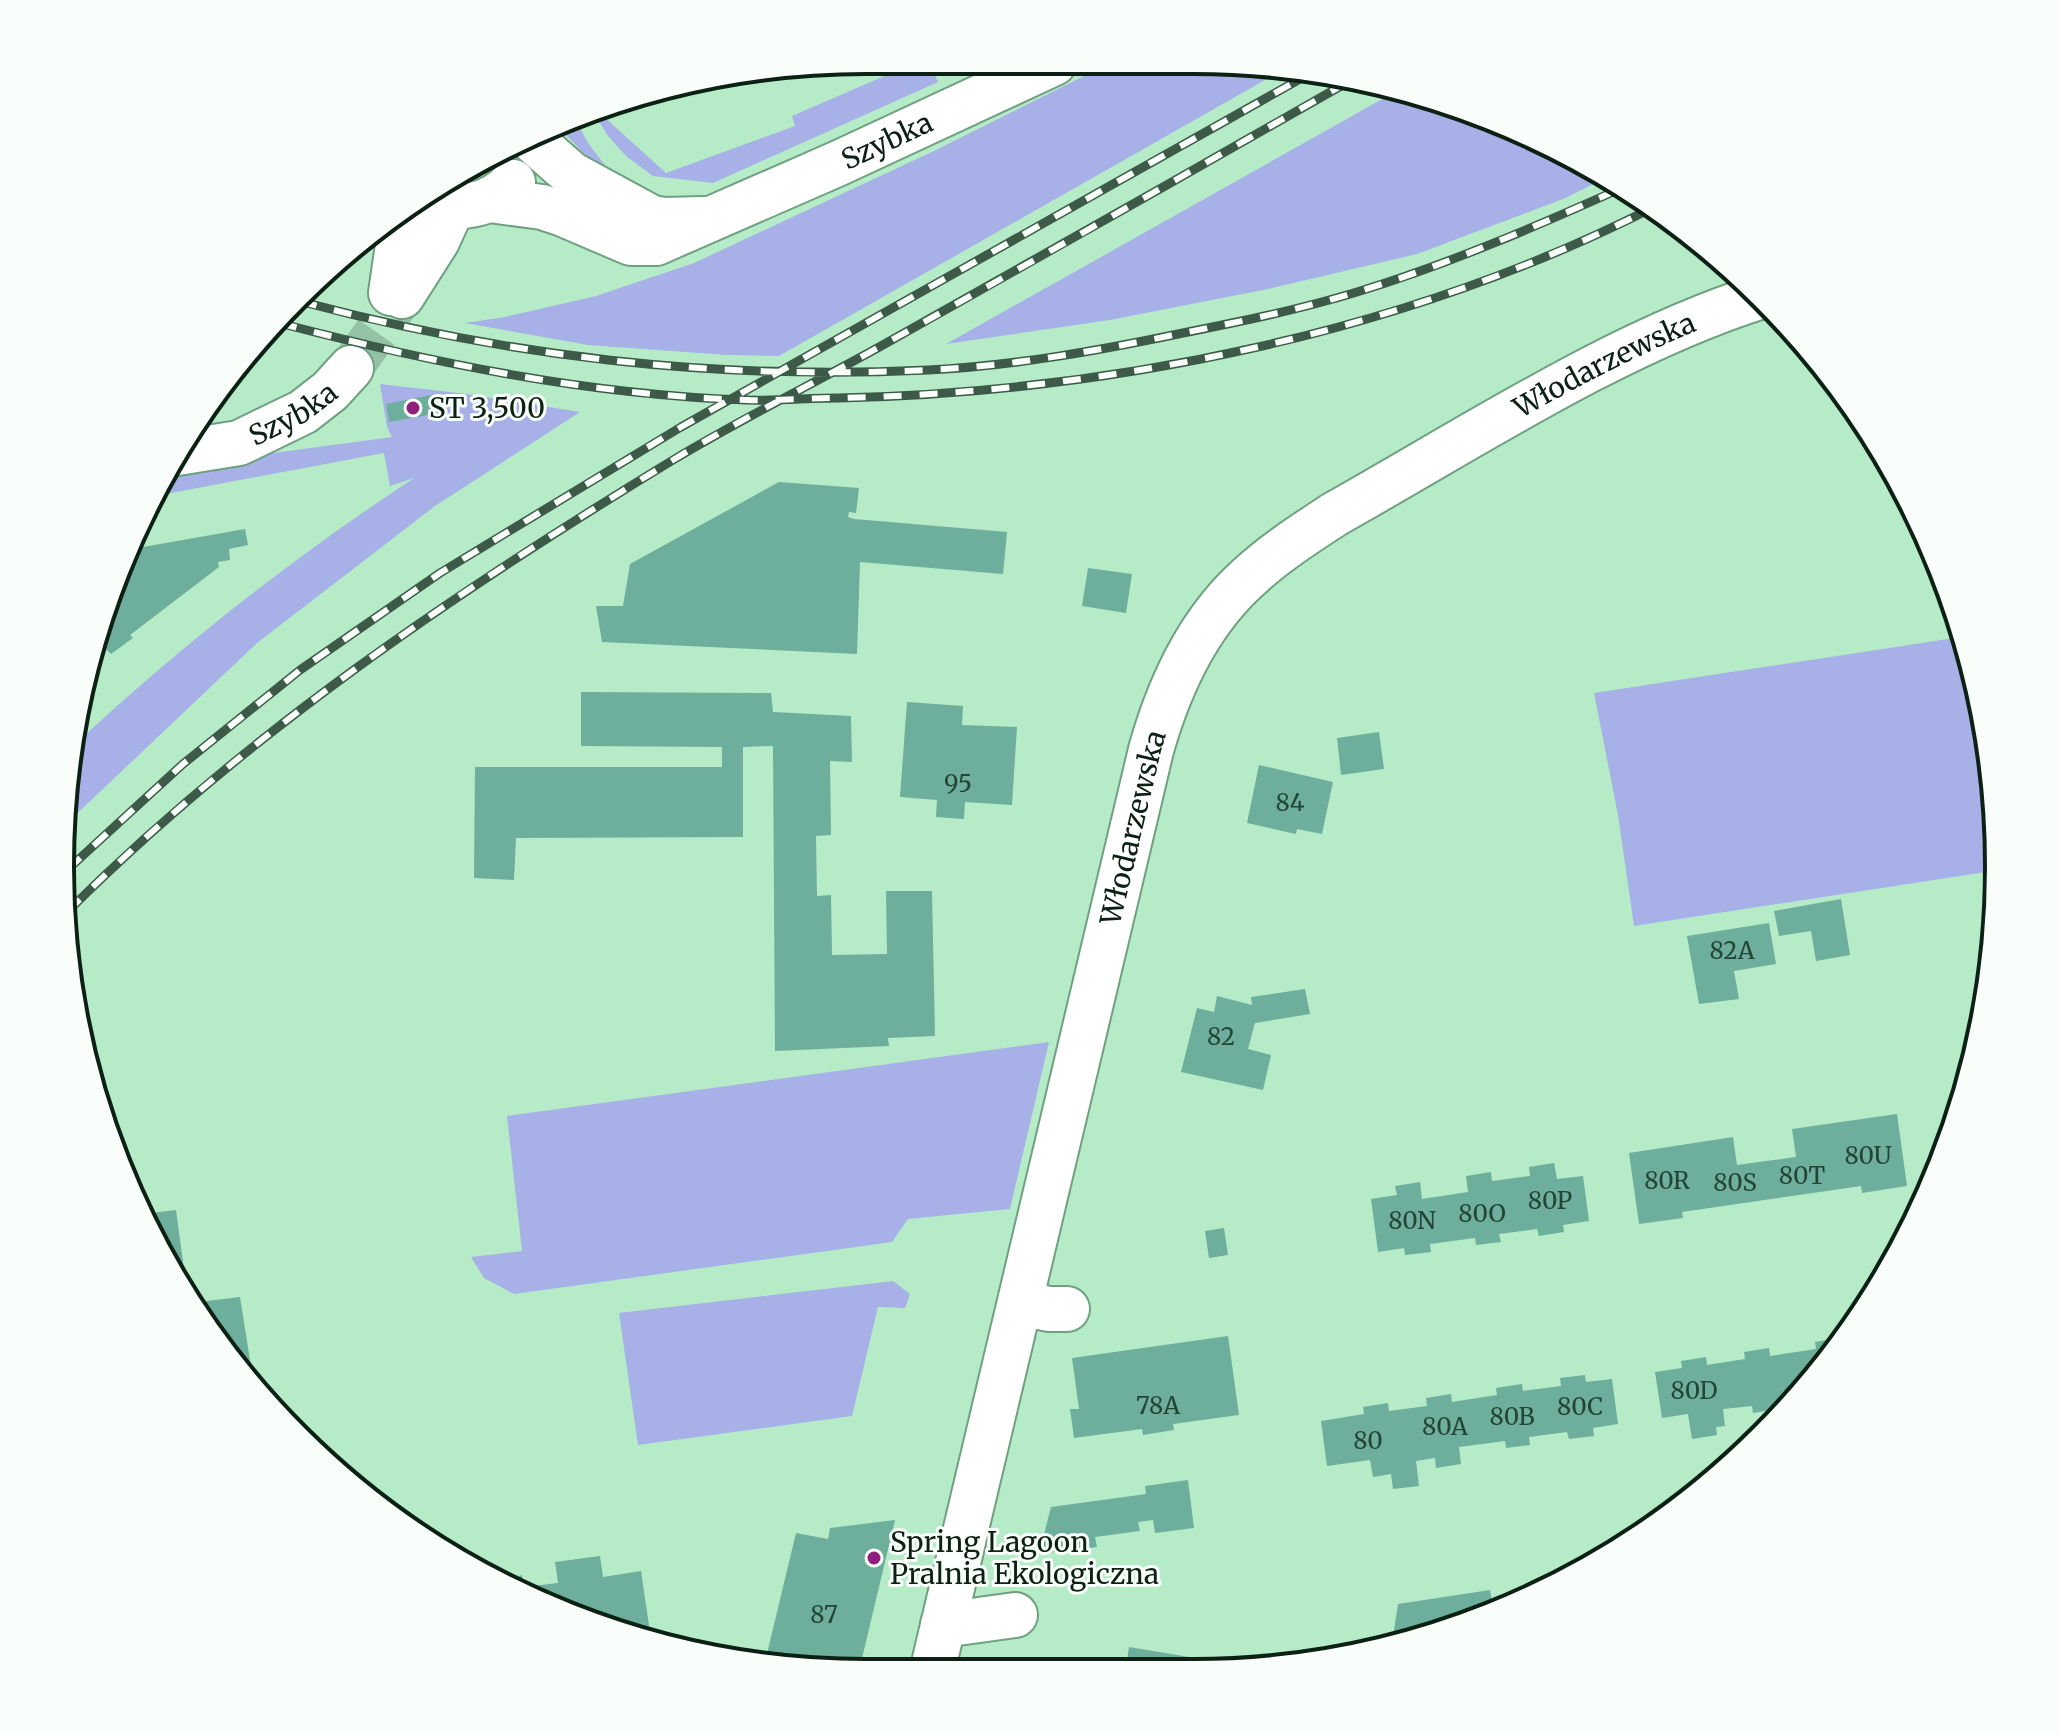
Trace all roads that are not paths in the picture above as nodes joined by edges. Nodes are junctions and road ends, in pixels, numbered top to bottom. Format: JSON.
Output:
{"nodes":[{"id":1,"x":1030,"y":74,"type":"edge"},
{"id":2,"x":539,"y":145,"type":"edge"},
{"id":3,"x":528,"y":151,"type":"edge"},
{"id":4,"x":446,"y":203,"type":"edge"},
{"id":5,"x":720,"y":216,"type":"junction"},
{"id":6,"x":397,"y":294,"type":"tunnel mouth"},
{"id":7,"x":1748,"y":301,"type":"edge"},
{"id":8,"x":351,"y":368,"type":"tunnel mouth"},
{"id":9,"x":192,"y":451,"type":"edge"},
{"id":10,"x":1020,"y":1303,"type":"junction"},
{"id":11,"x":1067,"y":1309,"type":"dead end"},
{"id":12,"x":1015,"y":1615,"type":"dead end"},
{"id":13,"x":943,"y":1625,"type":"junction"},
{"id":14,"x":935,"y":1659,"type":"edge"}],
"edges":[{"from":1,"to":5,"type":"street","name":"Szybka"},
{"from":2,"to":5,"type":"street","name":"Szybka"},
{"from":3,"to":4,"type":"street"},
{"from":4,"to":5,"type":"street","name":"Szybka"},
{"from":4,"to":6,"type":"street"},
{"from":7,"to":10,"type":"street","name":"Włodarzewska"},
{"from":8,"to":9,"type":"street","name":"Szybka"},
{"from":10,"to":11,"type":"street"},
{"from":10,"to":13,"type":"street","name":"Włodarzewska"},
{"from":12,"to":13,"type":"street"},
{"from":13,"to":14,"type":"street","name":"Włodarzewska"}]}
